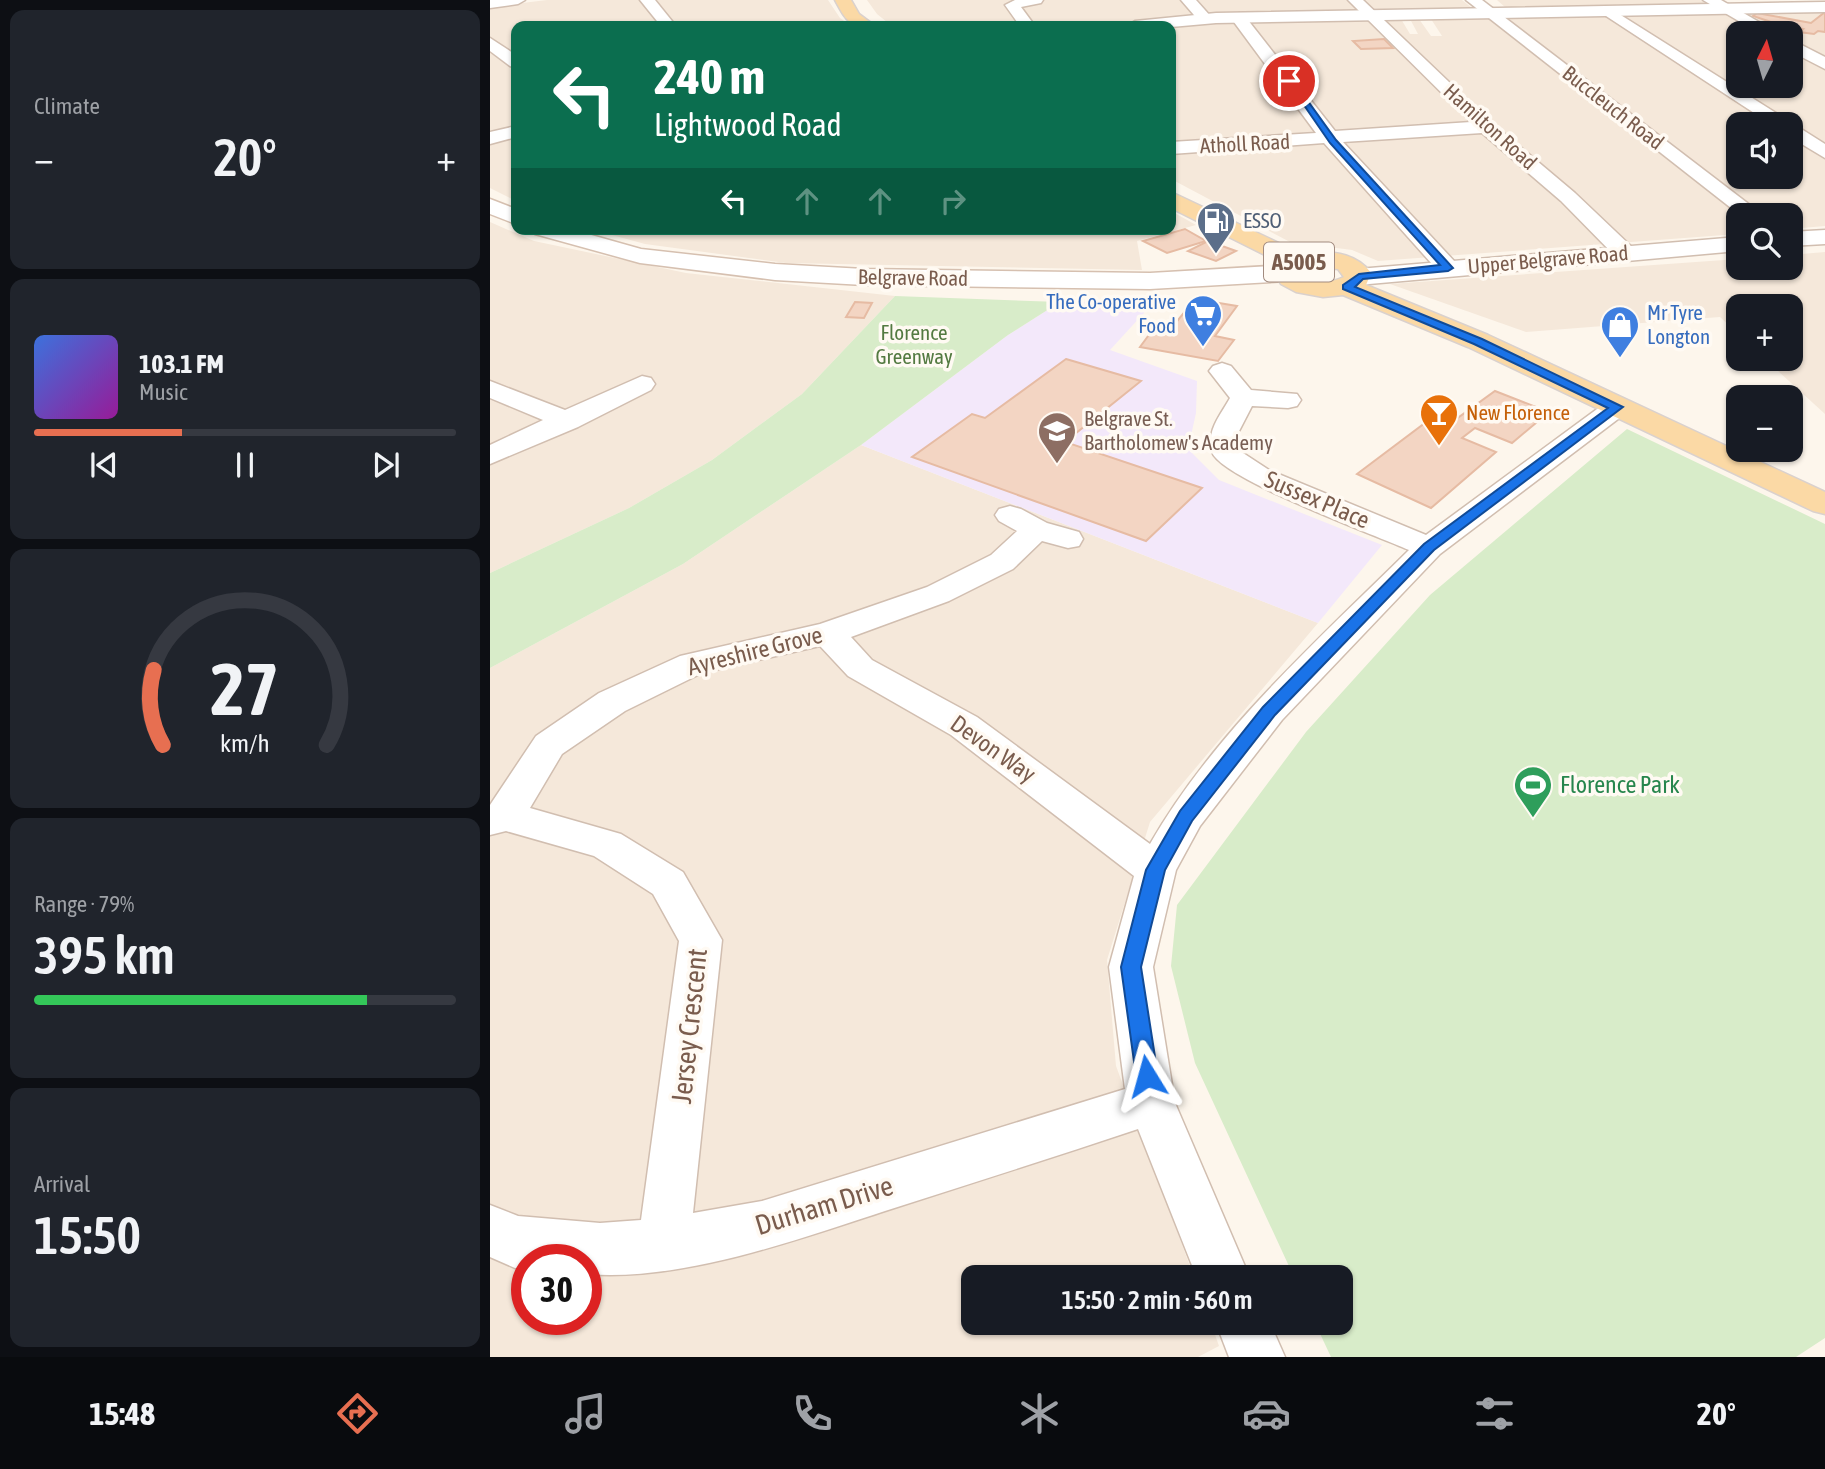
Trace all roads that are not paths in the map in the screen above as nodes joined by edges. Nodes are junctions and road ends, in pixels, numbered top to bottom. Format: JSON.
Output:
{"nodes":[{"id":1,"x":518,"y":0,"type":"edge"},
{"id":2,"x":647,"y":0,"type":"edge"},
{"id":3,"x":843,"y":0,"type":"edge"},
{"id":4,"x":1036,"y":0,"type":"edge"},
{"id":5,"x":1188,"y":0,"type":"edge"},
{"id":6,"x":1355,"y":0,"type":"edge"},
{"id":7,"x":1473,"y":0,"type":"edge"},
{"id":8,"x":1710,"y":0,"type":"edge"},
{"id":9,"x":490,"y":4,"type":"edge"},
{"id":10,"x":1825,"y":7,"type":"edge"},
{"id":11,"x":1726,"y":9,"type":"junction"},
{"id":12,"x":1608,"y":11,"type":"junction"},
{"id":13,"x":1490,"y":13,"type":"junction"},
{"id":14,"x":1370,"y":15,"type":"junction"},
{"id":15,"x":1238,"y":18,"type":"junction"},
{"id":16,"x":1205,"y":19,"type":"junction"},
{"id":17,"x":665,"y":21,"type":"edge"},
{"id":18,"x":859,"y":21,"type":"edge"},
{"id":19,"x":1024,"y":21,"type":"edge"},
{"id":20,"x":1748,"y":21,"type":"edge"},
{"id":21,"x":1176,"y":22,"type":"edge"},
{"id":22,"x":490,"y":43,"type":"edge"},
{"id":23,"x":1803,"y":51,"type":"edge"},
{"id":24,"x":511,"y":60,"type":"edge"},
{"id":25,"x":1825,"y":64,"type":"edge"},
{"id":26,"x":1764,"y":112,"type":"edge"},
{"id":27,"x":1486,"y":127,"type":"junction"},
{"id":28,"x":511,"y":133,"type":"edge"},
{"id":29,"x":490,"y":138,"type":"edge"},
{"id":30,"x":1332,"y":138,"type":"junction"},
{"id":31,"x":1803,"y":138,"type":"edge"},
{"id":32,"x":1176,"y":148,"type":"edge"},
{"id":33,"x":1825,"y":152,"type":"edge"},
{"id":34,"x":1176,"y":202,"type":"edge"},
{"id":35,"x":1737,"y":203,"type":"edge"},
{"id":36,"x":490,"y":206,"type":"edge"},
{"id":37,"x":511,"y":215,"type":"edge"},
{"id":38,"x":565,"y":235,"type":"edge"},
{"id":39,"x":1825,"y":237,"type":"edge"},
{"id":40,"x":1803,"y":238,"type":"edge"},
{"id":41,"x":1726,"y":245,"type":"edge"},
{"id":42,"x":1626,"y":254,"type":"junction"},
{"id":43,"x":1293,"y":267,"type":"junction"},
{"id":44,"x":1448,"y":268,"type":"junction"},
{"id":45,"x":1353,"y":282,"type":"junction"},
{"id":46,"x":1222,"y":371,"type":"dead end"},
{"id":47,"x":490,"y":389,"type":"edge"},
{"id":48,"x":637,"y":392,"type":"dead end"},
{"id":49,"x":1243,"y":398,"type":"junction"},
{"id":50,"x":1288,"y":400,"type":"dead end"},
{"id":51,"x":1617,"y":407,"type":"junction"},
{"id":52,"x":568,"y":421,"type":"junction"},
{"id":53,"x":490,"y":456,"type":"edge"},
{"id":54,"x":1825,"y":504,"type":"edge"},
{"id":55,"x":1068,"y":539,"type":"dead end"},
{"id":56,"x":1429,"y":547,"type":"junction"},
{"id":57,"x":828,"y":633,"type":"junction"},
{"id":58,"x":498,"y":818,"type":"edge"},
{"id":59,"x":1156,"y":870,"type":"junction"},
{"id":60,"x":1151,"y":1103,"type":"junction"},
{"id":61,"x":490,"y":1230,"type":"edge"},
{"id":62,"x":664,"y":1244,"type":"junction"},
{"id":63,"x":1219,"y":1265,"type":"edge"},
{"id":64,"x":1248,"y":1335,"type":"edge"},
{"id":65,"x":1257,"y":1357,"type":"edge"}],
"edges":[{"from":1,"to":9,"type":"street"},
{"from":2,"to":17,"type":"street"},
{"from":3,"to":18,"type":"main road"},
{"from":4,"to":19,"type":"street"},
{"from":5,"to":16,"type":"street"},
{"from":6,"to":14,"type":"street","name":"Hamilton Road"},
{"from":7,"to":13,"type":"street","name":"Buccleuch Road"},
{"from":8,"to":11,"type":"street"},
{"from":10,"to":11,"type":"street"},
{"from":11,"to":12,"type":"street"},
{"from":11,"to":20,"type":"street"},
{"from":12,"to":13,"type":"street"},
{"from":12,"to":26,"type":"street"},
{"from":13,"to":14,"type":"street"},
{"from":13,"to":35,"type":"street","name":"Buccleuch Road"},
{"from":14,"to":15,"type":"street"},
{"from":14,"to":27,"type":"street","name":"Hamilton Road"},
{"from":15,"to":16,"type":"street"},
{"from":15,"to":30,"type":"street"},
{"from":16,"to":21,"type":"street"},
{"from":22,"to":24,"type":"street"},
{"from":23,"to":25,"type":"street"},
{"from":27,"to":30,"type":"street","name":"Atholl Road"},
{"from":27,"to":42,"type":"street","name":"Hamilton Road"},
{"from":28,"to":29,"type":"street"},
{"from":30,"to":32,"type":"street","name":"Atholl Road"},
{"from":30,"to":44,"type":"street"},
{"from":31,"to":33,"type":"street"},
{"from":34,"to":43,"type":"main road","number":"A5005"},
{"from":36,"to":37,"type":"street"},
{"from":38,"to":43,"type":"street","name":"Belgrave Road"},
{"from":39,"to":40,"type":"street"},
{"from":41,"to":42,"type":"street","name":"Upper Belgrave Road"},
{"from":42,"to":44,"type":"street","name":"Upper Belgrave Road"},
{"from":43,"to":45,"type":"main road","number":"A5005"},
{"from":44,"to":45,"type":"street","name":"Upper Belgrave Road"},
{"from":45,"to":51,"type":"main road","number":"A5005"},
{"from":46,"to":49,"type":"street"},
{"from":47,"to":52,"type":"street"},
{"from":48,"to":52,"type":"street"},
{"from":49,"to":50,"type":"street"},
{"from":49,"to":56,"type":"street","name":"Sussex Place"},
{"from":51,"to":54,"type":"main road","number":"A5005"},
{"from":51,"to":56,"type":"street"},
{"from":52,"to":53,"type":"street"},
{"from":55,"to":57,"type":"street","name":"Ayreshire Grove"},
{"from":56,"to":59,"type":"street"},
{"from":57,"to":58,"type":"street","name":"Ayreshire Grove"},
{"from":57,"to":59,"type":"street","name":"Devon Way"},
{"from":58,"to":62,"type":"street","name":"Jersey Crescent"},
{"from":59,"to":60,"type":"street"},
{"from":60,"to":62,"type":"street","name":"Durham Drive"},
{"from":60,"to":63,"type":"street"},
{"from":61,"to":62,"type":"street","name":"Durham Drive"},
{"from":64,"to":65,"type":"street"}]}
